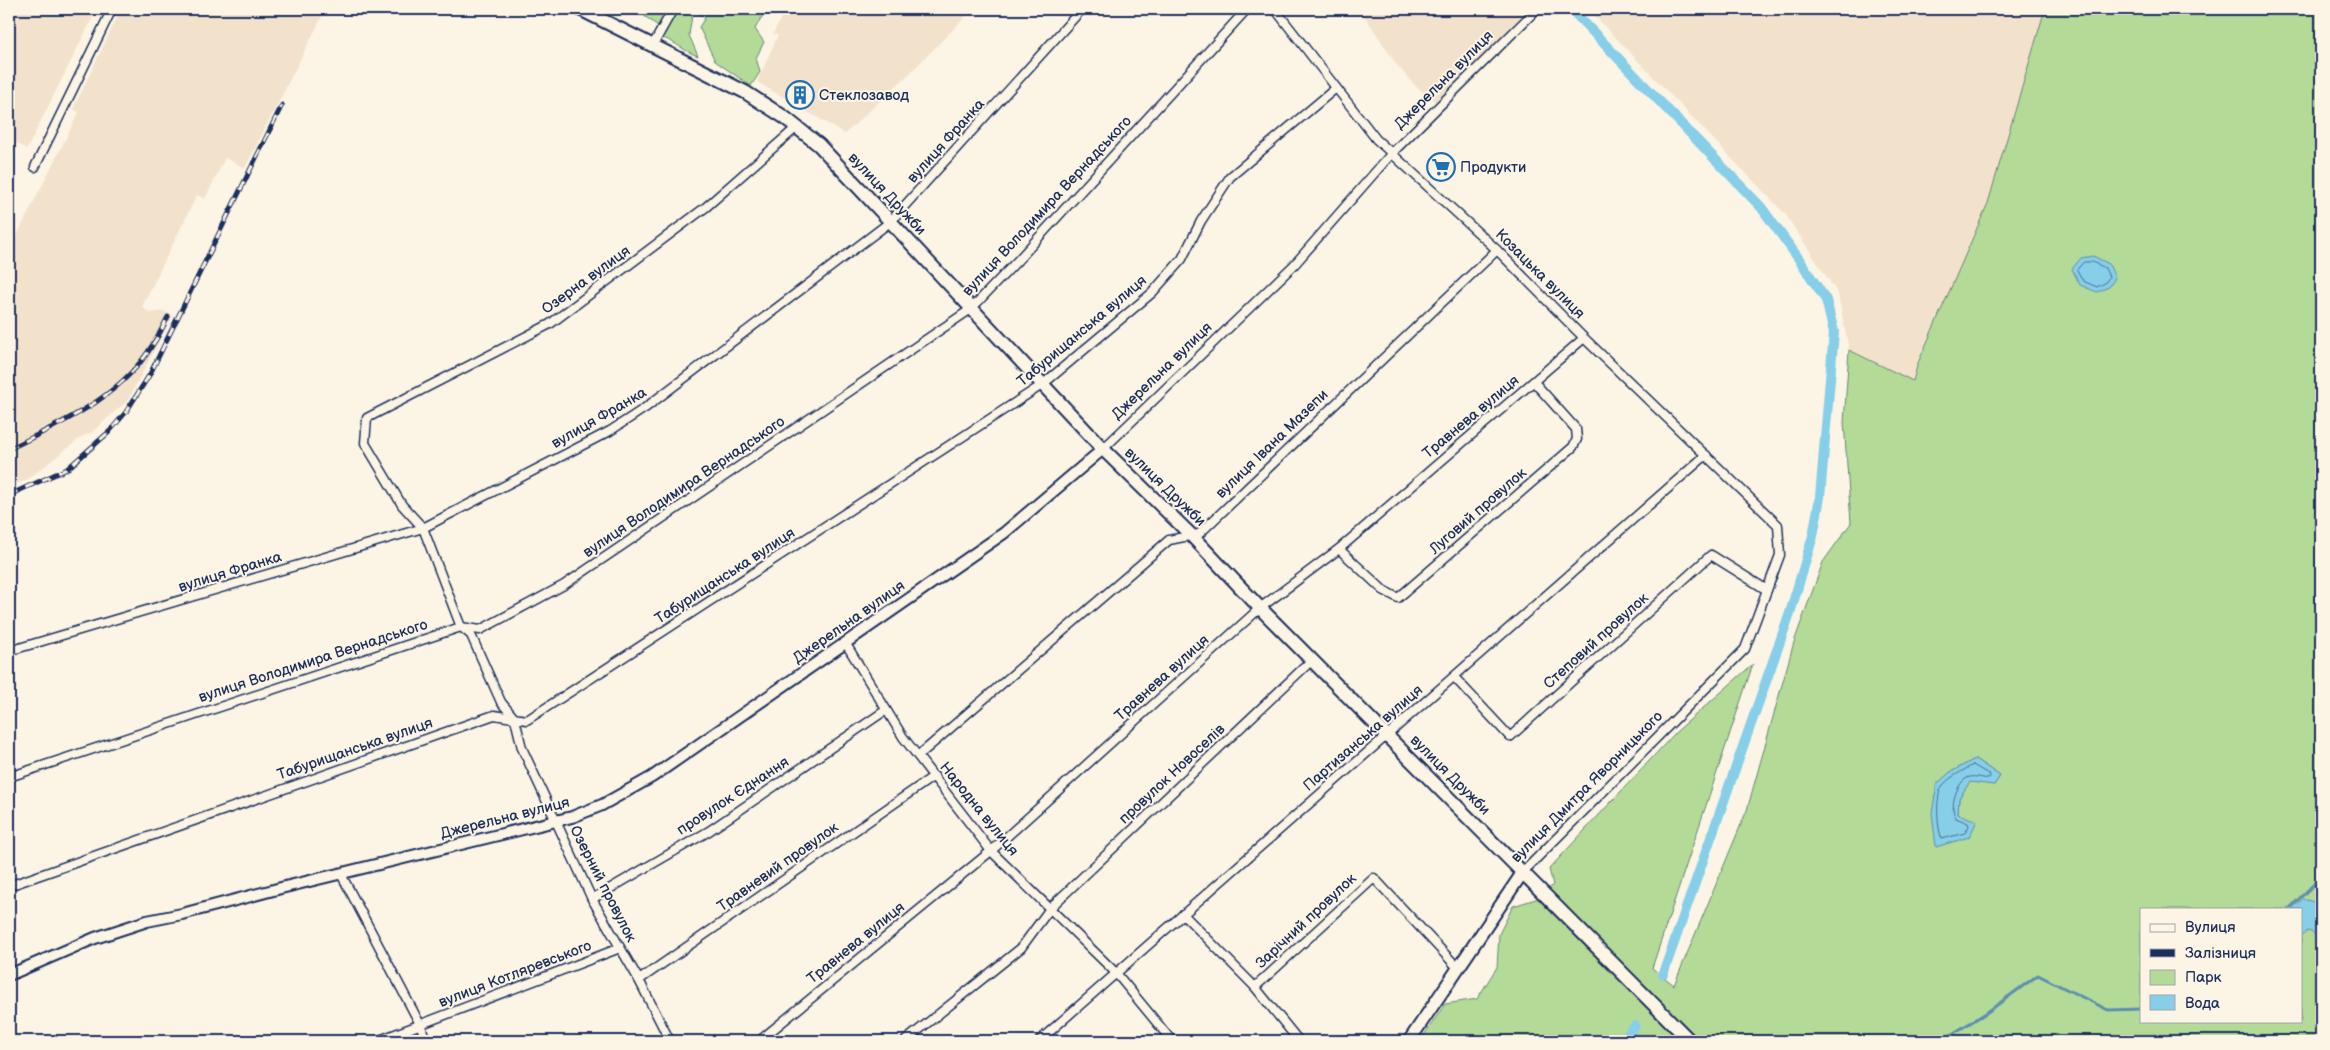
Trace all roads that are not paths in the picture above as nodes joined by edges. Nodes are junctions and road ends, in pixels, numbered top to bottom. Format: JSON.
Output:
{"nodes":[{"id":1,"x":112,"y":9,"type":"edge"},
{"id":2,"x":580,"y":9,"type":"edge"},
{"id":3,"x":673,"y":9,"type":"edge"},
{"id":4,"x":1082,"y":9,"type":"edge"},
{"id":5,"x":1247,"y":9,"type":"edge"},
{"id":6,"x":1275,"y":9,"type":"edge"},
{"id":7,"x":1537,"y":9,"type":"edge"},
{"id":8,"x":653,"y":45,"type":"junction"},
{"id":9,"x":1336,"y":88,"type":"junction"},
{"id":10,"x":797,"y":127,"type":"junction"},
{"id":11,"x":1392,"y":153,"type":"junction"},
{"id":12,"x":35,"y":167,"type":"dead end"},
{"id":13,"x":890,"y":222,"type":"junction"},
{"id":14,"x":1497,"y":250,"type":"junction"},
{"id":15,"x":971,"y":309,"type":"junction"},
{"id":16,"x":1584,"y":338,"type":"junction"},
{"id":17,"x":1534,"y":382,"type":"junction"},
{"id":18,"x":1042,"y":385,"type":"junction"},
{"id":19,"x":367,"y":418,"type":"joint"},
{"id":20,"x":1103,"y":449,"type":"junction"},
{"id":21,"x":1706,"y":455,"type":"junction"},
{"id":22,"x":423,"y":528,"type":"junction"},
{"id":23,"x":1192,"y":535,"type":"junction"},
{"id":24,"x":1339,"y":549,"type":"junction"},
{"id":25,"x":1780,"y":556,"type":"joint"},
{"id":26,"x":1767,"y":590,"type":"junction"},
{"id":27,"x":1260,"y":608,"type":"junction"},
{"id":28,"x":461,"y":627,"type":"junction"},
{"id":29,"x":846,"y":644,"type":"junction"},
{"id":30,"x":9,"y":651,"type":"edge"},
{"id":31,"x":1312,"y":660,"type":"junction"},
{"id":32,"x":1455,"y":678,"type":"junction"},
{"id":33,"x":886,"y":710,"type":"junction"},
{"id":34,"x":516,"y":719,"type":"junction"},
{"id":35,"x":1386,"y":734,"type":"junction"},
{"id":36,"x":918,"y":756,"type":"junction"},
{"id":37,"x":934,"y":776,"type":"junction"},
{"id":38,"x":9,"y":777,"type":"edge"},
{"id":39,"x":555,"y":820,"type":"junction"},
{"id":40,"x":991,"y":851,"type":"junction"},
{"id":41,"x":1523,"y":872,"type":"junction"},
{"id":42,"x":341,"y":874,"type":"junction"},
{"id":43,"x":9,"y":886,"type":"edge"},
{"id":44,"x":592,"y":899,"type":"junction"},
{"id":45,"x":1051,"y":908,"type":"junction"},
{"id":46,"x":1183,"y":914,"type":"junction"},
{"id":47,"x":620,"y":948,"type":"junction"},
{"id":48,"x":1458,"y":968,"type":"junction"},
{"id":49,"x":1116,"y":973,"type":"junction"},
{"id":50,"x":9,"y":975,"type":"edge"},
{"id":51,"x":639,"y":980,"type":"junction"},
{"id":52,"x":1255,"y":987,"type":"junction"},
{"id":53,"x":421,"y":1026,"type":"junction"},
{"id":54,"x":1168,"y":1040,"type":"edge"},
{"id":55,"x":378,"y":1041,"type":"edge"},
{"id":56,"x":426,"y":1041,"type":"edge"},
{"id":57,"x":670,"y":1041,"type":"edge"},
{"id":58,"x":759,"y":1041,"type":"edge"},
{"id":59,"x":905,"y":1041,"type":"edge"},
{"id":60,"x":1039,"y":1041,"type":"edge"},
{"id":61,"x":1299,"y":1041,"type":"edge"},
{"id":62,"x":1408,"y":1041,"type":"edge"},
{"id":63,"x":1690,"y":1041,"type":"edge"}],
"edges":[{"from":1,"to":12,"type":"street"},
{"from":2,"to":8,"type":"main road","name":"вулиця Дружби"},
{"from":3,"to":8,"type":"street"},
{"from":4,"to":13,"type":"street","name":"вулиця Франка"},
{"from":5,"to":15,"type":"street","name":"вулиця Володимира Вернадського"},
{"from":6,"to":9,"type":"street","name":"Козацька вулиця"},
{"from":7,"to":11,"type":"street","name":"Джерельна вулиця"},
{"from":8,"to":10,"type":"main road","name":"вулиця Дружби"},
{"from":9,"to":11,"type":"street","name":"Козацька вулиця"},
{"from":9,"to":18,"type":"street","name":"Табурищанська вулиця"},
{"from":10,"to":13,"type":"main road","name":"вулиця Дружби"},
{"from":10,"to":19,"type":"street","name":"Озерна вулиця"},
{"from":11,"to":14,"type":"street","name":"Козацька вулиця"},
{"from":11,"to":20,"type":"street","name":"Джерельна вулиця"},
{"from":13,"to":15,"type":"main road","name":"вулиця Дружби"},
{"from":13,"to":22,"type":"street","name":"вулиця Франка"},
{"from":14,"to":16,"type":"street","name":"Козацька вулиця"},
{"from":14,"to":23,"type":"street","name":"вулиця Івана Мазепи"},
{"from":15,"to":18,"type":"main road","name":"вулиця Дружби"},
{"from":15,"to":28,"type":"street","name":"вулиця Володимира Вернадського"},
{"from":16,"to":17,"type":"street","name":"Травнева вулиця"},
{"from":16,"to":21,"type":"street","name":"Козацька вулиця"},
{"from":17,"to":24,"type":"street","name":"Травнева вулиця"},
{"from":17,"to":24,"type":"street","name":"Луговий провулок"},
{"from":18,"to":20,"type":"main road","name":"вулиця Дружби"},
{"from":18,"to":34,"type":"street","name":"Табурищанська вулиця"},
{"from":19,"to":22,"type":"street","name":"Озерний провулок"},
{"from":20,"to":23,"type":"main road","name":"вулиця Дружби"},
{"from":20,"to":29,"type":"street","name":"Джерельна вулиця"},
{"from":21,"to":25,"type":"street","name":"Козацька вулиця"},
{"from":21,"to":32,"type":"street","name":"Партизанська вулиця"},
{"from":22,"to":28,"type":"street","name":"Озерний провулок"},
{"from":22,"to":30,"type":"street","name":"вулиця Франка"},
{"from":23,"to":27,"type":"main road","name":"вулиця Дружби"},
{"from":23,"to":36,"type":"street","name":"вулиця Івана Мазепи"},
{"from":24,"to":27,"type":"street","name":"Травнева вулиця"},
{"from":25,"to":26,"type":"street","name":"вулиця Дмитра Яворницького"},
{"from":26,"to":32,"type":"street","name":"Степовий провулок"},
{"from":26,"to":41,"type":"street","name":"вулиця Дмитра Яворницького"},
{"from":27,"to":31,"type":"main road","name":"вулиця Дружби"},
{"from":27,"to":40,"type":"street","name":"Травнева вулиця"},
{"from":28,"to":34,"type":"street","name":"Озерний провулок"},
{"from":28,"to":38,"type":"street","name":"вулиця Володимира Вернадського"},
{"from":29,"to":33,"type":"street","name":"Народна вулиця"},
{"from":29,"to":39,"type":"street","name":"Джерельна вулиця"},
{"from":31,"to":35,"type":"main road","name":"вулиця Дружби"},
{"from":31,"to":45,"type":"street","name":"провулок Новоселів"},
{"from":32,"to":35,"type":"street","name":"Партизанська вулиця"},
{"from":33,"to":36,"type":"street","name":"Народна вулиця"},
{"from":33,"to":44,"type":"street","name":"провулок Єднання"},
{"from":34,"to":39,"type":"street","name":"Озерний провулок"},
{"from":34,"to":43,"type":"street","name":"Табурищанська вулиця"},
{"from":35,"to":41,"type":"main road","name":"вулиця Дружби"},
{"from":35,"to":46,"type":"street","name":"Партизанська вулиця"},
{"from":36,"to":37,"type":"street","name":"Народна вулиця"},
{"from":37,"to":40,"type":"street","name":"Народна вулиця"},
{"from":37,"to":51,"type":"street","name":"Травневий провулок"},
{"from":39,"to":42,"type":"street","name":"Джерельна вулиця"},
{"from":39,"to":44,"type":"street","name":"Озерний провулок"},
{"from":40,"to":45,"type":"street","name":"Народна вулиця"},
{"from":40,"to":58,"type":"street","name":"Травнева вулиця"},
{"from":41,"to":48,"type":"main road","name":"вулиця Дмитра Яворницького"},
{"from":41,"to":63,"type":"main road","name":"вулиця Дружби"},
{"from":42,"to":50,"type":"street","name":"Джерельна вулиця"},
{"from":42,"to":53,"type":"street"},
{"from":44,"to":47,"type":"street","name":"Озерний провулок"},
{"from":45,"to":49,"type":"street","name":"Народна вулиця"},
{"from":45,"to":59,"type":"street","name":"провулок Новоселів"},
{"from":46,"to":49,"type":"street","name":"Партизанська вулиця"},
{"from":46,"to":52,"type":"street","name":"Зарічний провулок"},
{"from":47,"to":51,"type":"street","name":"Озерний провулок"},
{"from":47,"to":53,"type":"street","name":"вулиця Котляревського"},
{"from":48,"to":52,"type":"street","name":"Зарічний провулок"},
{"from":48,"to":62,"type":"main road","name":"вулиця Дмитра Яворницького"},
{"from":49,"to":54,"type":"street","name":"Народна вулиця"},
{"from":49,"to":60,"type":"street","name":"Партизанська вулиця"},
{"from":51,"to":57,"type":"street","name":"Озерний провулок"},
{"from":52,"to":61,"type":"street","name":"Зарічний провулок"},
{"from":53,"to":55,"type":"street","name":"вулиця Котляревського"},
{"from":53,"to":56,"type":"street"}]}
